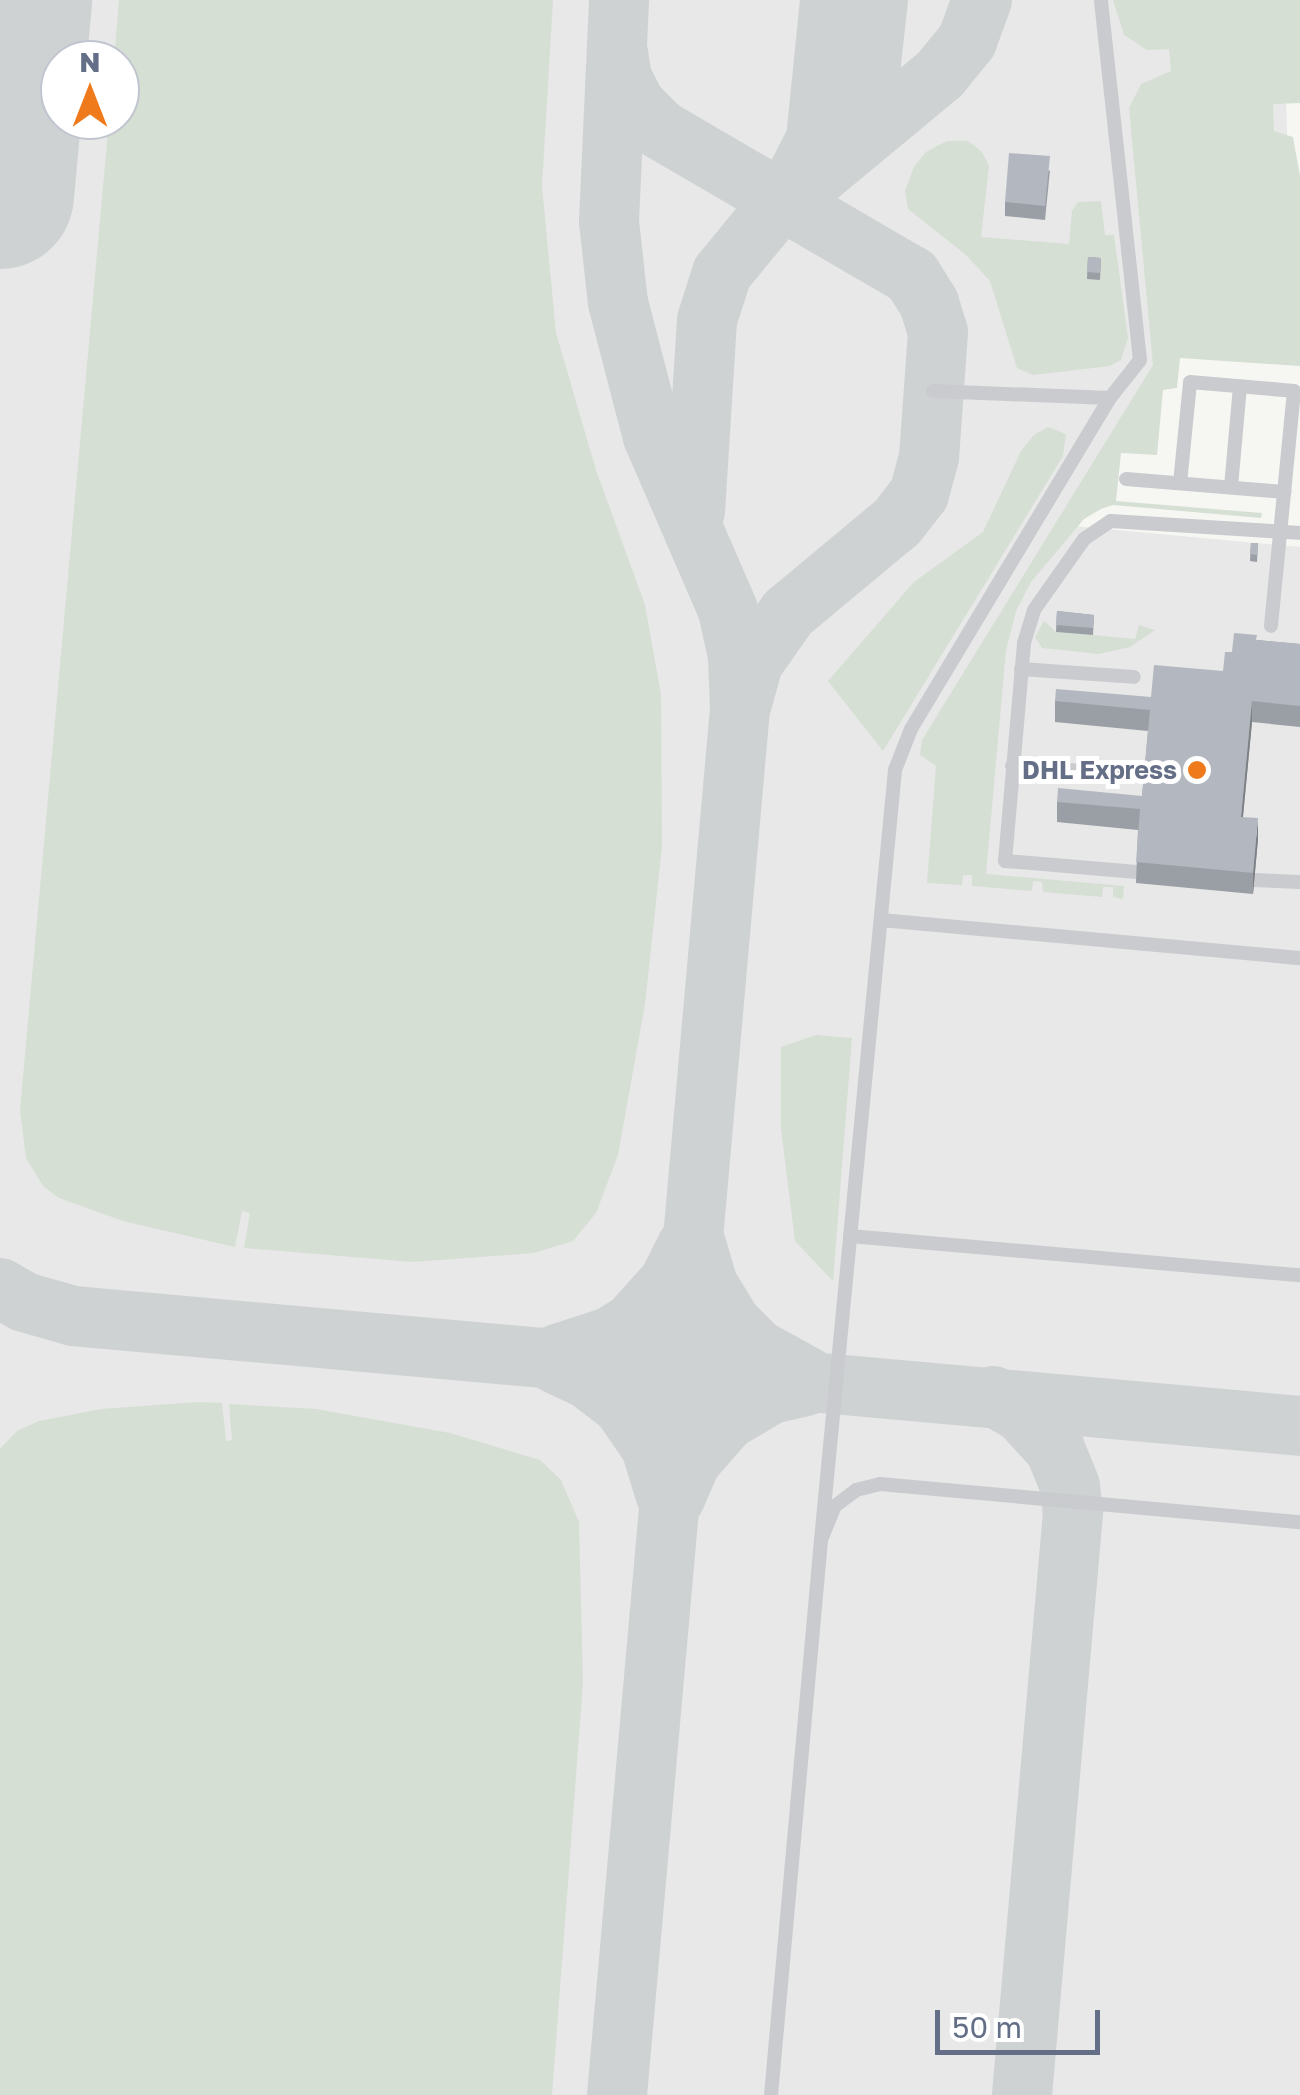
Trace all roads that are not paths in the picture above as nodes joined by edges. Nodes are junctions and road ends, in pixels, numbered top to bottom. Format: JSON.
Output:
{"nodes":[{"id":1,"x":1101,"y":0,"type":"edge"},
{"id":2,"x":1240,"y":386,"type":"junction"},
{"id":3,"x":933,"y":391,"type":"dead end"},
{"id":4,"x":1110,"y":398,"type":"junction"},
{"id":5,"x":1126,"y":479,"type":"dead end"},
{"id":6,"x":1180,"y":483,"type":"junction"},
{"id":7,"x":1231,"y":487,"type":"junction"},
{"id":8,"x":1284,"y":492,"type":"junction"},
{"id":9,"x":1280,"y":531,"type":"junction"},
{"id":10,"x":1300,"y":533,"type":"edge"},
{"id":11,"x":1271,"y":626,"type":"dead end"},
{"id":12,"x":1021,"y":669,"type":"junction"},
{"id":13,"x":1134,"y":677,"type":"dead end"},
{"id":14,"x":1012,"y":766,"type":"junction"},
{"id":15,"x":1124,"y":774,"type":"dead end"},
{"id":16,"x":1136,"y":872,"type":"edge"},
{"id":17,"x":1254,"y":880,"type":"edge"},
{"id":18,"x":1300,"y":882,"type":"edge"},
{"id":19,"x":881,"y":920,"type":"junction"},
{"id":20,"x":1300,"y":958,"type":"edge"},
{"id":21,"x":850,"y":1236,"type":"junction"},
{"id":22,"x":1300,"y":1275,"type":"edge"},
{"id":23,"x":1300,"y":1522,"type":"edge"},
{"id":24,"x":820,"y":1540,"type":"junction"},
{"id":25,"x":771,"y":2095,"type":"edge"}],
"edges":[{"from":1,"to":4,"type":"lane"},
{"from":2,"to":6,"type":"lane"},
{"from":2,"to":7,"type":"lane"},
{"from":2,"to":8,"type":"lane"},
{"from":3,"to":4,"type":"lane"},
{"from":4,"to":19,"type":"lane"},
{"from":5,"to":6,"type":"lane"},
{"from":6,"to":7,"type":"lane"},
{"from":7,"to":8,"type":"lane"},
{"from":8,"to":9,"type":"lane"},
{"from":9,"to":10,"type":"lane"},
{"from":9,"to":11,"type":"lane"},
{"from":9,"to":12,"type":"lane"},
{"from":12,"to":13,"type":"lane"},
{"from":12,"to":14,"type":"lane"},
{"from":14,"to":15,"type":"lane"},
{"from":14,"to":16,"type":"lane"},
{"from":17,"to":18,"type":"lane"},
{"from":19,"to":20,"type":"lane"},
{"from":19,"to":21,"type":"lane"},
{"from":21,"to":22,"type":"lane"},
{"from":21,"to":24,"type":"lane"},
{"from":23,"to":24,"type":"lane"},
{"from":24,"to":25,"type":"lane"}]}
